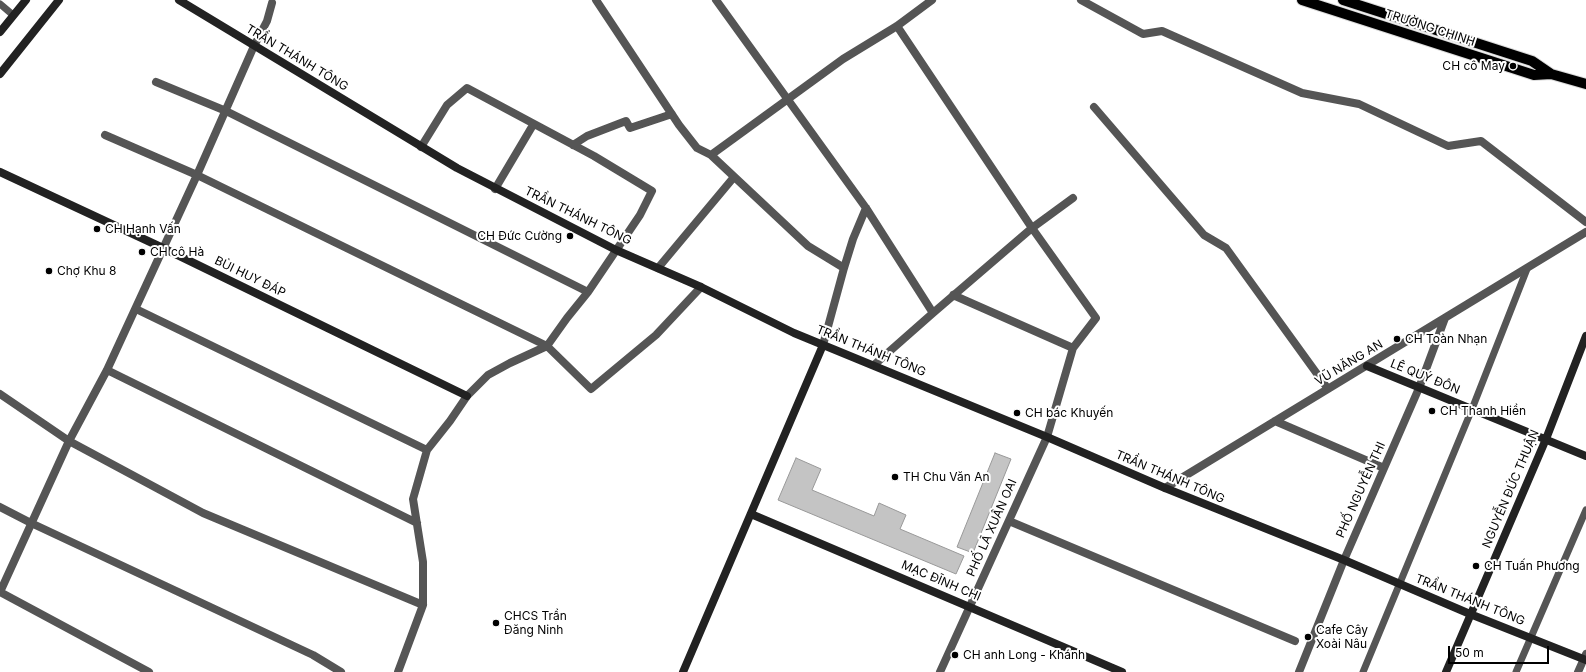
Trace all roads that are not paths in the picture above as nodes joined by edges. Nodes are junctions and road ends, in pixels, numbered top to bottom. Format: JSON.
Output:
{"nodes":[{"id":1,"x":26,"y":0,"type":"edge"},
{"id":2,"x":59,"y":0,"type":"edge"},
{"id":3,"x":179,"y":0,"type":"edge"},
{"id":4,"x":596,"y":0,"type":"edge"},
{"id":5,"x":716,"y":0,"type":"edge"},
{"id":6,"x":932,"y":0,"type":"edge"},
{"id":7,"x":1081,"y":0,"type":"edge"},
{"id":8,"x":1302,"y":0,"type":"edge"},
{"id":9,"x":1343,"y":0,"type":"edge"},
{"id":10,"x":272,"y":3,"type":"dead end"},
{"id":11,"x":0,"y":4,"type":"edge"},
{"id":12,"x":13,"y":15,"type":"junction"},
{"id":13,"x":897,"y":26,"type":"junction"},
{"id":14,"x":0,"y":32,"type":"edge"},
{"id":15,"x":254,"y":46,"type":"junction"},
{"id":16,"x":0,"y":74,"type":"edge"},
{"id":17,"x":1551,"y":74,"type":"junction"},
{"id":18,"x":156,"y":82,"type":"dead end"},
{"id":19,"x":1586,"y":84,"type":"edge"},
{"id":20,"x":788,"y":99,"type":"junction"},
{"id":21,"x":1094,"y":107,"type":"dead end"},
{"id":22,"x":226,"y":112,"type":"junction"},
{"id":23,"x":672,"y":114,"type":"junction"},
{"id":24,"x":533,"y":125,"type":"junction"},
{"id":25,"x":105,"y":135,"type":"dead end"},
{"id":26,"x":573,"y":145,"type":"junction"},
{"id":27,"x":421,"y":147,"type":"junction"},
{"id":28,"x":711,"y":156,"type":"junction"},
{"id":29,"x":0,"y":172,"type":"edge"},
{"id":30,"x":197,"y":175,"type":"junction"},
{"id":31,"x":734,"y":176,"type":"junction"},
{"id":32,"x":495,"y":189,"type":"junction"},
{"id":33,"x":1073,"y":198,"type":"dead end"},
{"id":34,"x":866,"y":208,"type":"junction"},
{"id":35,"x":1586,"y":222,"type":"edge"},
{"id":36,"x":1032,"y":228,"type":"junction"},
{"id":37,"x":1586,"y":232,"type":"edge"},
{"id":38,"x":163,"y":248,"type":"junction"},
{"id":39,"x":616,"y":250,"type":"junction"},
{"id":40,"x":658,"y":268,"type":"junction"},
{"id":41,"x":844,"y":268,"type":"junction"},
{"id":42,"x":1527,"y":269,"type":"junction"},
{"id":43,"x":701,"y":287,"type":"junction"},
{"id":44,"x":588,"y":292,"type":"junction"},
{"id":45,"x":953,"y":295,"type":"junction"},
{"id":46,"x":136,"y":309,"type":"junction"},
{"id":47,"x":933,"y":313,"type":"junction"},
{"id":48,"x":1445,"y":318,"type":"junction"},
{"id":49,"x":1586,"y":336,"type":"edge"},
{"id":50,"x":823,"y":345,"type":"junction"},
{"id":51,"x":547,"y":346,"type":"junction"},
{"id":52,"x":1073,"y":348,"type":"junction"},
{"id":53,"x":874,"y":365,"type":"junction"},
{"id":54,"x":1367,"y":366,"type":"junction"},
{"id":55,"x":107,"y":370,"type":"junction"},
{"id":56,"x":1419,"y":388,"type":"junction"},
{"id":57,"x":1328,"y":389,"type":"junction"},
{"id":58,"x":0,"y":394,"type":"edge"},
{"id":59,"x":466,"y":396,"type":"junction"},
{"id":60,"x":1472,"y":409,"type":"junction"},
{"id":61,"x":1275,"y":421,"type":"junction"},
{"id":62,"x":1047,"y":437,"type":"junction"},
{"id":63,"x":1546,"y":439,"type":"junction"},
{"id":64,"x":69,"y":440,"type":"junction"},
{"id":65,"x":427,"y":450,"type":"junction"},
{"id":66,"x":1586,"y":456,"type":"edge"},
{"id":67,"x":1384,"y":468,"type":"junction"},
{"id":68,"x":1164,"y":488,"type":"junction"},
{"id":69,"x":0,"y":507,"type":"edge"},
{"id":70,"x":1586,"y":510,"type":"edge"},
{"id":71,"x":751,"y":514,"type":"junction"},
{"id":72,"x":1009,"y":521,"type":"junction"},
{"id":73,"x":31,"y":523,"type":"junction"},
{"id":74,"x":417,"y":523,"type":"junction"},
{"id":75,"x":1344,"y":560,"type":"junction"},
{"id":76,"x":1400,"y":584,"type":"junction"},
{"id":77,"x":0,"y":592,"type":"edge"},
{"id":78,"x":423,"y":605,"type":"junction"},
{"id":79,"x":970,"y":606,"type":"junction"},
{"id":80,"x":1470,"y":614,"type":"junction"},
{"id":81,"x":1531,"y":638,"type":"junction"},
{"id":82,"x":1295,"y":641,"type":"dead end"},
{"id":83,"x":1585,"y":658,"type":"edge"},
{"id":84,"x":149,"y":672,"type":"edge"},
{"id":85,"x":341,"y":672,"type":"edge"},
{"id":86,"x":398,"y":672,"type":"edge"},
{"id":87,"x":682,"y":672,"type":"edge"},
{"id":88,"x":940,"y":672,"type":"edge"},
{"id":89,"x":1122,"y":672,"type":"edge"},
{"id":90,"x":1299,"y":672,"type":"edge"},
{"id":91,"x":1363,"y":672,"type":"edge"},
{"id":92,"x":1446,"y":672,"type":"edge"},
{"id":93,"x":1516,"y":672,"type":"edge"},
{"id":94,"x":1578,"y":672,"type":"edge"}],
"edges":[{"from":1,"to":12,"type":"street"},
{"from":2,"to":16,"type":"street"},
{"from":3,"to":15,"type":"street","name":"TRẦN THÁNH TÔNG"},
{"from":4,"to":23,"type":"street"},
{"from":5,"to":20,"type":"street"},
{"from":6,"to":13,"type":"street"},
{"from":7,"to":35,"type":"street"},
{"from":8,"to":17,"type":"main road","name":"TRƯỜNG CHINH"},
{"from":9,"to":17,"type":"main road","name":"TRƯỜNG CHINH"},
{"from":10,"to":15,"type":"street"},
{"from":11,"to":12,"type":"lane"},
{"from":12,"to":14,"type":"street"},
{"from":13,"to":20,"type":"street"},
{"from":13,"to":36,"type":"street"},
{"from":15,"to":22,"type":"street"},
{"from":15,"to":27,"type":"street","name":"TRẦN THÁNH TÔNG"},
{"from":17,"to":19,"type":"main road","name":"TRƯỜNG CHINH"},
{"from":18,"to":22,"type":"street"},
{"from":20,"to":28,"type":"street"},
{"from":20,"to":34,"type":"street"},
{"from":21,"to":57,"type":"street"},
{"from":22,"to":30,"type":"street"},
{"from":22,"to":44,"type":"street"},
{"from":23,"to":26,"type":"street"},
{"from":23,"to":28,"type":"street"},
{"from":24,"to":26,"type":"street"},
{"from":24,"to":27,"type":"street"},
{"from":24,"to":32,"type":"street"},
{"from":25,"to":30,"type":"street"},
{"from":26,"to":39,"type":"street"},
{"from":27,"to":32,"type":"street","name":"TRẦN THÁNH TÔNG"},
{"from":28,"to":31,"type":"street"},
{"from":29,"to":38,"type":"street","name":"BÙI HUY ĐÁP"},
{"from":30,"to":38,"type":"street"},
{"from":30,"to":51,"type":"street"},
{"from":31,"to":40,"type":"street"},
{"from":31,"to":41,"type":"street"},
{"from":32,"to":39,"type":"street","name":"TRẦN THÁNH TÔNG"},
{"from":33,"to":36,"type":"street"},
{"from":34,"to":41,"type":"street"},
{"from":34,"to":47,"type":"street"},
{"from":36,"to":45,"type":"street"},
{"from":36,"to":52,"type":"street"},
{"from":37,"to":42,"type":"street","name":"VŨ NĂNG AN"},
{"from":38,"to":46,"type":"street"},
{"from":38,"to":59,"type":"street","name":"BÙI HUY ĐÁP"},
{"from":39,"to":40,"type":"street","name":"TRẦN THÁNH TÔNG"},
{"from":39,"to":44,"type":"street"},
{"from":40,"to":43,"type":"street","name":"TRẦN THÁNH TÔNG"},
{"from":41,"to":50,"type":"street"},
{"from":42,"to":48,"type":"street","name":"VŨ NĂNG AN"},
{"from":42,"to":60,"type":"lane"},
{"from":43,"to":50,"type":"street","name":"TRẦN THÁNH TÔNG"},
{"from":43,"to":51,"type":"street"},
{"from":44,"to":51,"type":"street"},
{"from":45,"to":47,"type":"street"},
{"from":45,"to":52,"type":"street"},
{"from":46,"to":55,"type":"street"},
{"from":46,"to":65,"type":"street"},
{"from":47,"to":53,"type":"street"},
{"from":48,"to":54,"type":"street","name":"VŨ NĂNG AN"},
{"from":48,"to":56,"type":"street","name":"PHỐ NGUYỄN THI"},
{"from":49,"to":63,"type":"street","name":"NGUYỄN ĐỨC THUẬN"},
{"from":50,"to":53,"type":"street","name":"TRẦN THÁNH TÔNG"},
{"from":50,"to":71,"type":"street"},
{"from":51,"to":59,"type":"street"},
{"from":52,"to":62,"type":"street","name":"PHỐ LÃ XUÂN OAI"},
{"from":53,"to":62,"type":"street","name":"TRẦN THÁNH TÔNG"},
{"from":54,"to":56,"type":"street","name":"LÊ QUÝ ĐÔN"},
{"from":54,"to":57,"type":"street","name":"VŨ NĂNG AN"},
{"from":55,"to":64,"type":"street"},
{"from":55,"to":74,"type":"street"},
{"from":56,"to":60,"type":"street","name":"LÊ QUÝ ĐÔN"},
{"from":56,"to":67,"type":"street","name":"PHỐ NGUYỄN THI"},
{"from":57,"to":61,"type":"street","name":"VŨ NĂNG AN"},
{"from":58,"to":64,"type":"street"},
{"from":59,"to":65,"type":"street"},
{"from":60,"to":63,"type":"street","name":"LÊ QUÝ ĐÔN"},
{"from":60,"to":76,"type":"lane"},
{"from":61,"to":67,"type":"street"},
{"from":61,"to":68,"type":"street","name":"VŨ NĂNG AN"},
{"from":62,"to":68,"type":"street","name":"TRẦN THÁNH TÔNG"},
{"from":62,"to":72,"type":"street","name":"PHỐ LÃ XUÂN OAI"},
{"from":63,"to":66,"type":"street","name":"LÊ QUÝ ĐÔN"},
{"from":63,"to":80,"type":"street","name":"NGUYỄN ĐỨC THUẬN"},
{"from":64,"to":73,"type":"street"},
{"from":64,"to":78,"type":"street"},
{"from":65,"to":74,"type":"street"},
{"from":67,"to":75,"type":"street","name":"PHỐ NGUYỄN THI"},
{"from":68,"to":75,"type":"street","name":"TRẦN THÁNH TÔNG"},
{"from":69,"to":73,"type":"street"},
{"from":70,"to":81,"type":"lane"},
{"from":71,"to":79,"type":"street","name":"MẠC ĐĨNH CHI"},
{"from":71,"to":87,"type":"street"},
{"from":72,"to":79,"type":"street","name":"PHỐ LÃ XUÂN OAI"},
{"from":72,"to":82,"type":"street"},
{"from":73,"to":77,"type":"street"},
{"from":73,"to":85,"type":"street"},
{"from":74,"to":78,"type":"street"},
{"from":75,"to":76,"type":"street","name":"TRẦN THÁNH TÔNG"},
{"from":75,"to":90,"type":"street","name":"PHỐ NGUYỄN THI"},
{"from":76,"to":80,"type":"street","name":"TRẦN THÁNH TÔNG"},
{"from":76,"to":91,"type":"lane"},
{"from":77,"to":84,"type":"street"},
{"from":78,"to":86,"type":"street"},
{"from":79,"to":88,"type":"street","name":"PHỐ LÃ XUÂN OAI"},
{"from":79,"to":89,"type":"street","name":"MẠC ĐĨNH CHI"},
{"from":80,"to":81,"type":"street","name":"TRẦN THÁNH TÔNG"},
{"from":80,"to":92,"type":"street","name":"NGUYỄN ĐỨC THUẬN"},
{"from":81,"to":83,"type":"street","name":"TRẦN THÁNH TÔNG"},
{"from":81,"to":93,"type":"lane"},
{"from":83,"to":94,"type":"street"}]}
